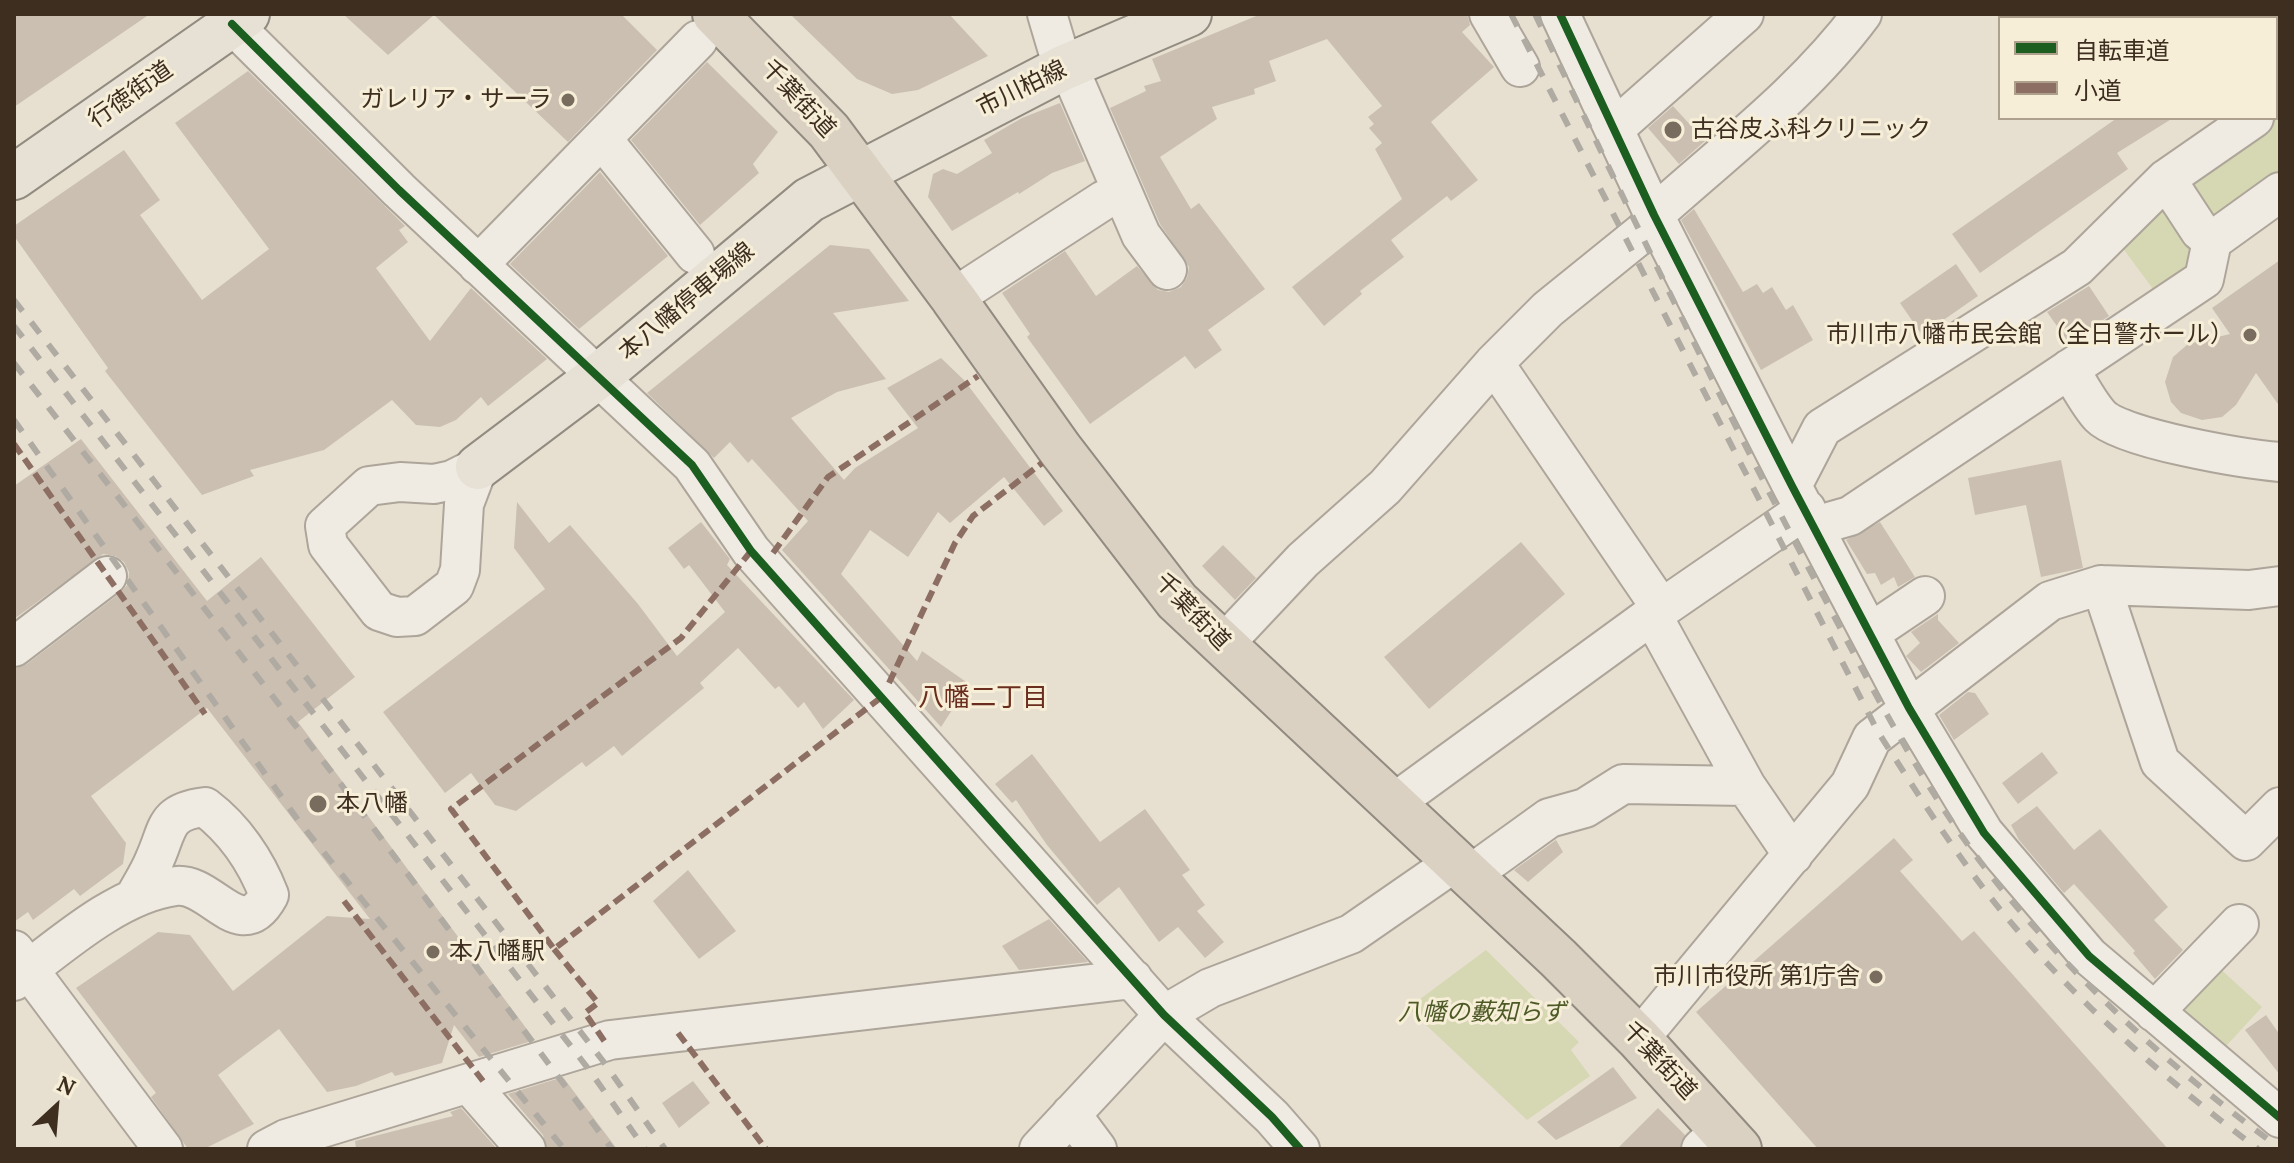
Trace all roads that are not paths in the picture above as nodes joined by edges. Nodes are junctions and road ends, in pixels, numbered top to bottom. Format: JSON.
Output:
{"nodes":[{"id":1,"x":1047,"y":14,"type":"edge"},
{"id":2,"x":1189,"y":14,"type":"edge"},
{"id":3,"x":1489,"y":14,"type":"edge"},
{"id":4,"x":1560,"y":14,"type":"edge"},
{"id":5,"x":1744,"y":14,"type":"edge"},
{"id":6,"x":1862,"y":14,"type":"edge"},
{"id":7,"x":240,"y":19,"type":"edge"},
{"id":8,"x":707,"y":27,"type":"edge"},
{"id":9,"x":1066,"y":67,"type":"junction"},
{"id":10,"x":1520,"y":67,"type":"dead end"},
{"id":11,"x":2251,"y":120,"type":"edge"},
{"id":12,"x":1614,"y":129,"type":"junction"},
{"id":13,"x":602,"y":139,"type":"junction"},
{"id":14,"x":860,"y":172,"type":"junction"},
{"id":15,"x":14,"y":177,"type":"edge"},
{"id":16,"x":2166,"y":179,"type":"junction"},
{"id":17,"x":1122,"y":192,"type":"junction"},
{"id":18,"x":2280,"y":192,"type":"edge"},
{"id":19,"x":1654,"y":215,"type":"junction"},
{"id":20,"x":2212,"y":241,"type":"junction"},
{"id":21,"x":695,"y":254,"type":"dead end"},
{"id":22,"x":478,"y":265,"type":"junction"},
{"id":23,"x":1167,"y":270,"type":"dead end"},
{"id":24,"x":953,"y":298,"type":"junction"},
{"id":25,"x":1494,"y":363,"type":"junction"},
{"id":26,"x":2069,"y":369,"type":"junction"},
{"id":27,"x":600,"y":375,"type":"junction"},
{"id":28,"x":2280,"y":462,"type":"edge"},
{"id":29,"x":478,"y":467,"type":"junction"},
{"id":30,"x":1804,"y":507,"type":"junction"},
{"id":31,"x":107,"y":576,"type":"dead end"},
{"id":32,"x":2101,"y":585,"type":"junction"},
{"id":33,"x":2280,"y":586,"type":"edge"},
{"id":34,"x":1925,"y":596,"type":"dead end"},
{"id":35,"x":1656,"y":612,"type":"junction"},
{"id":36,"x":1870,"y":633,"type":"junction"},
{"id":37,"x":1223,"y":645,"type":"junction"},
{"id":38,"x":14,"y":647,"type":"edge"},
{"id":39,"x":1909,"y":708,"type":"junction"},
{"id":40,"x":1746,"y":786,"type":"junction"},
{"id":41,"x":1394,"y":803,"type":"junction"},
{"id":42,"x":2280,"y":807,"type":"edge"},
{"id":43,"x":1793,"y":855,"type":"junction"},
{"id":44,"x":1462,"y":868,"type":"junction"},
{"id":45,"x":136,"y":895,"type":"dead end"},
{"id":46,"x":2239,"y":924,"type":"dead end"},
{"id":47,"x":19,"y":967,"type":"edge"},
{"id":48,"x":1133,"y":979,"type":"junction"},
{"id":49,"x":2154,"y":1012,"type":"junction"},
{"id":50,"x":1164,"y":1015,"type":"junction"},
{"id":51,"x":1639,"y":1039,"type":"junction"},
{"id":52,"x":470,"y":1085,"type":"junction"},
{"id":53,"x":1071,"y":1114,"type":"junction"},
{"id":54,"x":2280,"y":1118,"type":"edge"},
{"id":55,"x":2280,"y":1138,"type":"edge"},
{"id":56,"x":1721,"y":1142,"type":"edge"},
{"id":57,"x":163,"y":1149,"type":"edge"},
{"id":58,"x":267,"y":1149,"type":"edge"},
{"id":59,"x":526,"y":1149,"type":"edge"},
{"id":60,"x":1039,"y":1149,"type":"edge"},
{"id":61,"x":1097,"y":1149,"type":"edge"},
{"id":62,"x":1300,"y":1149,"type":"edge"},
{"id":63,"x":2269,"y":1149,"type":"edge"}],
"edges":[{"from":1,"to":9,"type":"street"},
{"from":2,"to":9,"type":"main road","name":"市川柏線"},
{"from":3,"to":10,"type":"street"},
{"from":4,"to":12,"type":"street"},
{"from":5,"to":12,"type":"street"},
{"from":6,"to":19,"type":"street"},
{"from":7,"to":15,"type":"main road","name":"行徳街道"},
{"from":7,"to":22,"type":"street"},
{"from":8,"to":13,"type":"street"},
{"from":8,"to":14,"type":"highway","name":"千葉街道"},
{"from":9,"to":14,"type":"main road","name":"市川柏線"},
{"from":9,"to":17,"type":"street"},
{"from":11,"to":16,"type":"street"},
{"from":12,"to":19,"type":"street"},
{"from":13,"to":21,"type":"street"},
{"from":13,"to":22,"type":"street"},
{"from":14,"to":24,"type":"highway","name":"千葉街道"},
{"from":14,"to":27,"type":"main road","name":"本八幡停車場線"},
{"from":16,"to":20,"type":"street"},
{"from":16,"to":30,"type":"street"},
{"from":17,"to":23,"type":"street"},
{"from":17,"to":24,"type":"street"},
{"from":18,"to":20,"type":"street"},
{"from":19,"to":25,"type":"street"},
{"from":19,"to":30,"type":"street"},
{"from":20,"to":26,"type":"street"},
{"from":22,"to":27,"type":"street"},
{"from":24,"to":37,"type":"highway","name":"千葉街道"},
{"from":25,"to":35,"type":"street"},
{"from":25,"to":37,"type":"street"},
{"from":26,"to":28,"type":"street"},
{"from":26,"to":30,"type":"street"},
{"from":27,"to":29,"type":"main road","name":"本八幡停車場線"},
{"from":27,"to":48,"type":"street"},
{"from":29,"to":29,"type":"street"},
{"from":30,"to":35,"type":"street"},
{"from":30,"to":36,"type":"street"},
{"from":31,"to":38,"type":"street"},
{"from":32,"to":33,"type":"street"},
{"from":32,"to":39,"type":"street"},
{"from":32,"to":42,"type":"street"},
{"from":34,"to":36,"type":"street"},
{"from":35,"to":40,"type":"street"},
{"from":35,"to":41,"type":"street"},
{"from":36,"to":39,"type":"street"},
{"from":37,"to":41,"type":"highway","name":"千葉街道"},
{"from":39,"to":43,"type":"street"},
{"from":39,"to":49,"type":"street"},
{"from":40,"to":43,"type":"street"},
{"from":40,"to":44,"type":"street"},
{"from":41,"to":44,"type":"highway","name":"千葉街道"},
{"from":43,"to":51,"type":"street"},
{"from":44,"to":50,"type":"street"},
{"from":44,"to":51,"type":"highway","name":"千葉街道"},
{"from":45,"to":47,"type":"street"},
{"from":46,"to":49,"type":"street"},
{"from":47,"to":57,"type":"street"},
{"from":48,"to":50,"type":"street"},
{"from":48,"to":52,"type":"street"},
{"from":49,"to":54,"type":"street"},
{"from":50,"to":53,"type":"street"},
{"from":50,"to":62,"type":"street"},
{"from":51,"to":56,"type":"highway","name":"千葉街道"},
{"from":52,"to":58,"type":"street"},
{"from":52,"to":59,"type":"street"},
{"from":53,"to":60,"type":"street"},
{"from":53,"to":61,"type":"street"},
{"from":55,"to":63,"type":"street"}]}
